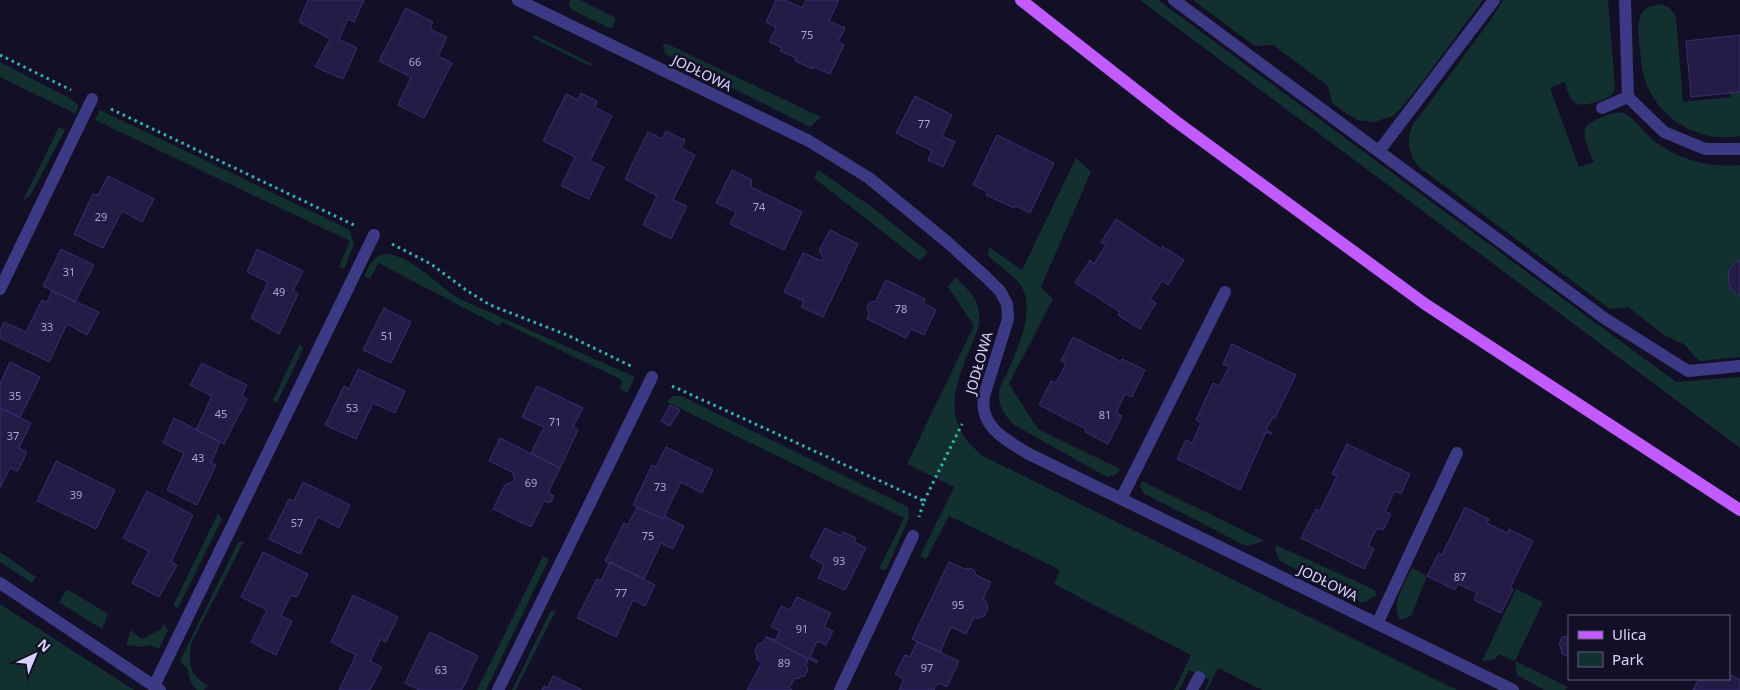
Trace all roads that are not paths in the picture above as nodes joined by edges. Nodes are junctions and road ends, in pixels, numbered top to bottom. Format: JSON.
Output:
{"nodes":[{"id":1,"x":518,"y":0,"type":"edge"},
{"id":2,"x":1021,"y":0,"type":"edge"},
{"id":3,"x":1174,"y":0,"type":"edge"},
{"id":4,"x":1494,"y":0,"type":"edge"},
{"id":5,"x":1625,"y":0,"type":"edge"},
{"id":6,"x":1628,"y":97,"type":"junction"},
{"id":7,"x":92,"y":100,"type":"road end"},
{"id":8,"x":1602,"y":108,"type":"dead end"},
{"id":9,"x":1740,"y":150,"type":"edge"},
{"id":10,"x":1379,"y":151,"type":"junction"},
{"id":11,"x":374,"y":235,"type":"road end"},
{"id":12,"x":0,"y":289,"type":"edge"},
{"id":13,"x":1225,"y":292,"type":"dead end"},
{"id":14,"x":1740,"y":366,"type":"edge"},
{"id":15,"x":652,"y":377,"type":"road end"},
{"id":16,"x":1457,"y":453,"type":"dead end"},
{"id":17,"x":1121,"y":499,"type":"junction"},
{"id":18,"x":1740,"y":510,"type":"edge"},
{"id":19,"x":913,"y":536,"type":"road end"},
{"id":20,"x":0,"y":583,"type":"edge"},
{"id":21,"x":1377,"y":624,"type":"junction"},
{"id":22,"x":1199,"y":677,"type":"dead end"},
{"id":23,"x":157,"y":688,"type":"edge"},
{"id":24,"x":498,"y":690,"type":"edge"},
{"id":25,"x":840,"y":690,"type":"edge"},
{"id":26,"x":1192,"y":690,"type":"edge"},
{"id":27,"x":1513,"y":690,"type":"edge"}],
"edges":[{"from":1,"to":17,"type":"street","name":"JODŁOWA"},
{"from":2,"to":18,"type":"main road"},
{"from":3,"to":10,"type":"street"},
{"from":4,"to":10,"type":"street"},
{"from":5,"to":6,"type":"street"},
{"from":6,"to":8,"type":"street"},
{"from":6,"to":9,"type":"street"},
{"from":7,"to":12,"type":"street"},
{"from":10,"to":14,"type":"street"},
{"from":11,"to":23,"type":"street"},
{"from":13,"to":17,"type":"street"},
{"from":15,"to":24,"type":"street"},
{"from":16,"to":21,"type":"street"},
{"from":17,"to":21,"type":"street","name":"JODŁOWA"},
{"from":19,"to":25,"type":"street"},
{"from":20,"to":23,"type":"street"},
{"from":21,"to":27,"type":"street","name":"JODŁOWA"},
{"from":22,"to":26,"type":"street"}]}
